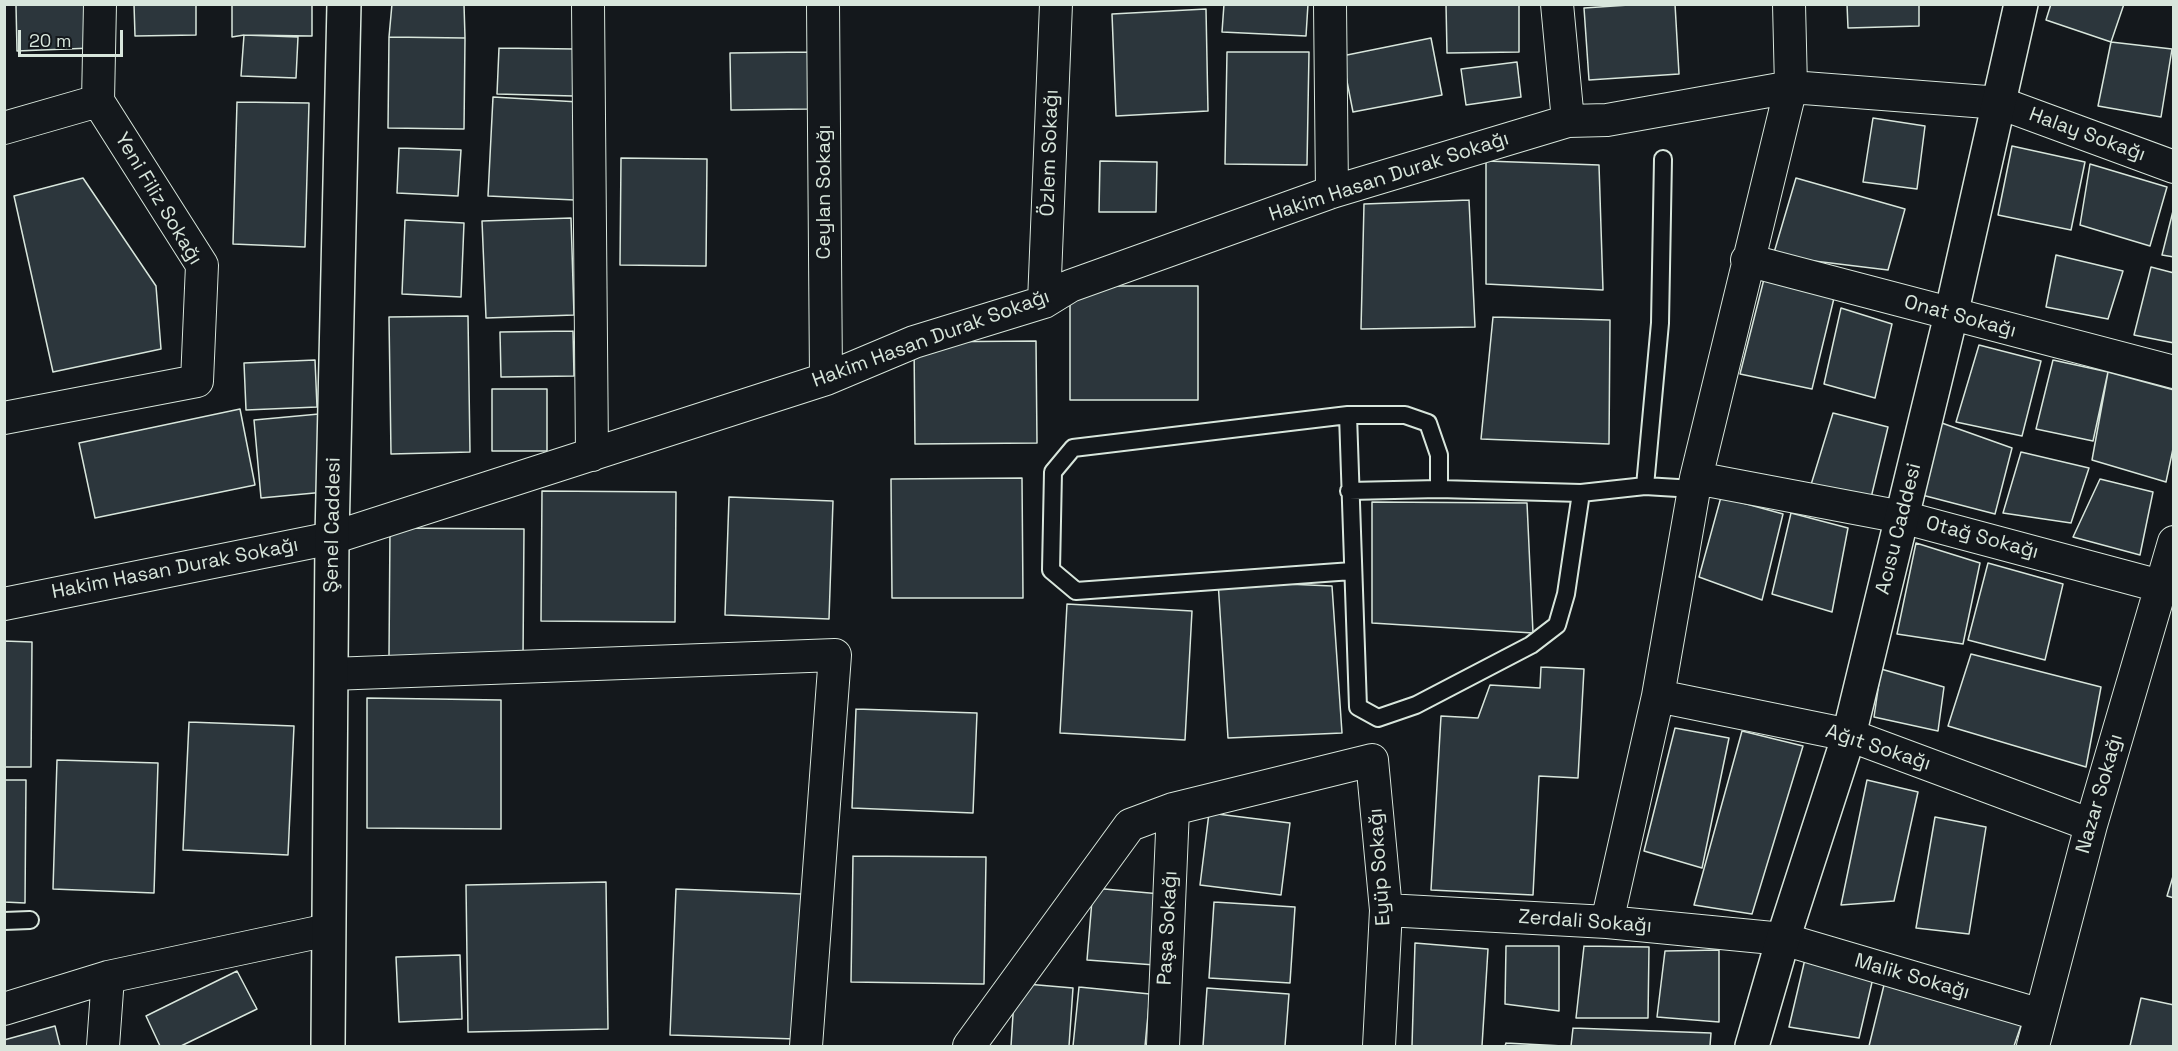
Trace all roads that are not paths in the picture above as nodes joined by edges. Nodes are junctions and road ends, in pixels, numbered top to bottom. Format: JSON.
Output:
{"nodes":[{"id":1,"x":100,"y":4,"type":"edge"},
{"id":2,"x":344,"y":4,"type":"edge"},
{"id":3,"x":588,"y":4,"type":"edge"},
{"id":4,"x":824,"y":4,"type":"edge"},
{"id":5,"x":1056,"y":4,"type":"edge"},
{"id":6,"x":1330,"y":4,"type":"edge"},
{"id":7,"x":1557,"y":4,"type":"edge"},
{"id":8,"x":1789,"y":4,"type":"edge"},
{"id":9,"x":2021,"y":4,"type":"edge"},
{"id":10,"x":1791,"y":87,"type":"junction"},
{"id":11,"x":98,"y":101,"type":"junction"},
{"id":12,"x":2000,"y":103,"type":"junction"},
{"id":13,"x":1568,"y":121,"type":"junction"},
{"id":14,"x":4,"y":128,"type":"edge"},
{"id":15,"x":1664,"y":159,"type":"dead end"},
{"id":16,"x":2174,"y":167,"type":"edge"},
{"id":17,"x":1332,"y":192,"type":"junction"},
{"id":18,"x":1747,"y":260,"type":"junction"},
{"id":19,"x":1044,"y":302,"type":"junction"},
{"id":20,"x":1952,"y":315,"type":"junction"},
{"id":21,"x":2174,"y":372,"type":"edge"},
{"id":22,"x":826,"y":379,"type":"junction"},
{"id":23,"x":1348,"y":415,"type":"junction"},
{"id":24,"x":4,"y":418,"type":"edge"},
{"id":25,"x":591,"y":455,"type":"junction"},
{"id":26,"x":1695,"y":483,"type":"junction"},
{"id":27,"x":1645,"y":486,"type":"junction"},
{"id":28,"x":1438,"y":489,"type":"junction"},
{"id":29,"x":1349,"y":491,"type":"junction"},
{"id":30,"x":1581,"y":493,"type":"junction"},
{"id":31,"x":1902,"y":517,"type":"junction"},
{"id":32,"x":332,"y":538,"type":"junction"},
{"id":33,"x":2174,"y":542,"type":"edge"},
{"id":34,"x":1352,"y":571,"type":"junction"},
{"id":35,"x":2160,"y":586,"type":"junction"},
{"id":36,"x":4,"y":604,"type":"edge"},
{"id":37,"x":331,"y":674,"type":"junction"},
{"id":38,"x":1658,"y":696,"type":"junction"},
{"id":39,"x":1848,"y":735,"type":"junction"},
{"id":40,"x":1173,"y":808,"type":"junction"},
{"id":41,"x":2091,"y":825,"type":"junction"},
{"id":42,"x":1386,"y":910,"type":"junction"},
{"id":43,"x":30,"y":920,"type":"dead end"},
{"id":44,"x":4,"y":921,"type":"edge"},
{"id":45,"x":1607,"y":922,"type":"junction"},
{"id":46,"x":328,"y":930,"type":"junction"},
{"id":47,"x":1783,"y":939,"type":"junction"},
{"id":48,"x":108,"y":977,"type":"junction"},
{"id":49,"x":4,"y":1009,"type":"edge"},
{"id":50,"x":2041,"y":1015,"type":"junction"},
{"id":51,"x":103,"y":1047,"type":"edge"},
{"id":52,"x":328,"y":1047,"type":"edge"},
{"id":53,"x":806,"y":1047,"type":"edge"},
{"id":54,"x":969,"y":1047,"type":"edge"},
{"id":55,"x":1163,"y":1047,"type":"edge"},
{"id":56,"x":1379,"y":1047,"type":"edge"},
{"id":57,"x":1752,"y":1047,"type":"edge"},
{"id":58,"x":2033,"y":1047,"type":"edge"}],
"edges":[{"from":1,"to":11,"type":"street"},
{"from":2,"to":32,"type":"street","name":"Şenel Caddesi"},
{"from":3,"to":25,"type":"street"},
{"from":4,"to":22,"type":"street","name":"Ceylan Sokağı"},
{"from":5,"to":19,"type":"street","name":"Özlem Sokağı"},
{"from":6,"to":17,"type":"street"},
{"from":7,"to":13,"type":"street"},
{"from":8,"to":10,"type":"street"},
{"from":9,"to":12,"type":"street","name":"Acısu Caddesi"},
{"from":10,"to":12,"type":"street","name":"Hakim Hasan Durak Sokağı"},
{"from":10,"to":13,"type":"street","name":"Hakim Hasan Durak Sokağı"},
{"from":10,"to":18,"type":"street"},
{"from":11,"to":14,"type":"street"},
{"from":11,"to":24,"type":"street","name":"Yeni Filiz Sokağı"},
{"from":12,"to":16,"type":"street","name":"Halay Sokağı"},
{"from":12,"to":20,"type":"street","name":"Acısu Caddesi"},
{"from":13,"to":17,"type":"street","name":"Hakim Hasan Durak Sokağı"},
{"from":15,"to":27,"type":"lane"},
{"from":17,"to":19,"type":"street","name":"Hakim Hasan Durak Sokağı"},
{"from":18,"to":20,"type":"street","name":"Onat Sokağı"},
{"from":18,"to":26,"type":"street"},
{"from":19,"to":22,"type":"street","name":"Hakim Hasan Durak Sokağı"},
{"from":20,"to":21,"type":"street","name":"Onat Sokağı"},
{"from":20,"to":31,"type":"street","name":"Acısu Caddesi"},
{"from":22,"to":25,"type":"street","name":"Hakim Hasan Durak Sokağı"},
{"from":23,"to":28,"type":"lane"},
{"from":23,"to":29,"type":"lane"},
{"from":23,"to":34,"type":"lane"},
{"from":25,"to":32,"type":"street","name":"Hakim Hasan Durak Sokağı"},
{"from":26,"to":27,"type":"lane"},
{"from":26,"to":31,"type":"street","name":"Otağ Sokağı"},
{"from":26,"to":38,"type":"street"},
{"from":27,"to":30,"type":"lane"},
{"from":28,"to":29,"type":"lane"},
{"from":28,"to":30,"type":"lane"},
{"from":29,"to":34,"type":"lane"},
{"from":30,"to":34,"type":"lane"},
{"from":31,"to":35,"type":"street","name":"Otağ Sokağı"},
{"from":31,"to":39,"type":"street","name":"Acısu Caddesi"},
{"from":32,"to":36,"type":"street","name":"Hakim Hasan Durak Sokağı"},
{"from":32,"to":37,"type":"street","name":"Şenel Caddesi"},
{"from":33,"to":35,"type":"street","name":"Nazar Sokağı"},
{"from":35,"to":41,"type":"street","name":"Nazar Sokağı"},
{"from":37,"to":46,"type":"street","name":"Şenel Caddesi"},
{"from":37,"to":53,"type":"street"},
{"from":38,"to":39,"type":"street","name":"Ağıt Sokağı"},
{"from":38,"to":45,"type":"street"},
{"from":39,"to":41,"type":"street","name":"Ağıt Sokağı"},
{"from":39,"to":47,"type":"street","name":"Acısu Caddesi"},
{"from":40,"to":42,"type":"street","name":"Eyüp Sokağı"},
{"from":40,"to":54,"type":"street"},
{"from":40,"to":55,"type":"street","name":"Paşa Sokağı"},
{"from":41,"to":50,"type":"street","name":"Nazar Sokağı"},
{"from":42,"to":45,"type":"street","name":"Zerdali Sokağı"},
{"from":42,"to":56,"type":"street","name":"Eyüp Sokağı"},
{"from":43,"to":44,"type":"lane"},
{"from":45,"to":47,"type":"street","name":"Zerdali Sokağı"},
{"from":46,"to":48,"type":"street"},
{"from":46,"to":52,"type":"street","name":"Şenel Caddesi"},
{"from":47,"to":50,"type":"street","name":"Malik Sokağı"},
{"from":47,"to":57,"type":"street","name":"Acısu Caddesi"},
{"from":48,"to":49,"type":"street"},
{"from":48,"to":51,"type":"street"},
{"from":50,"to":58,"type":"street","name":"Nazar Sokağı"}]}
